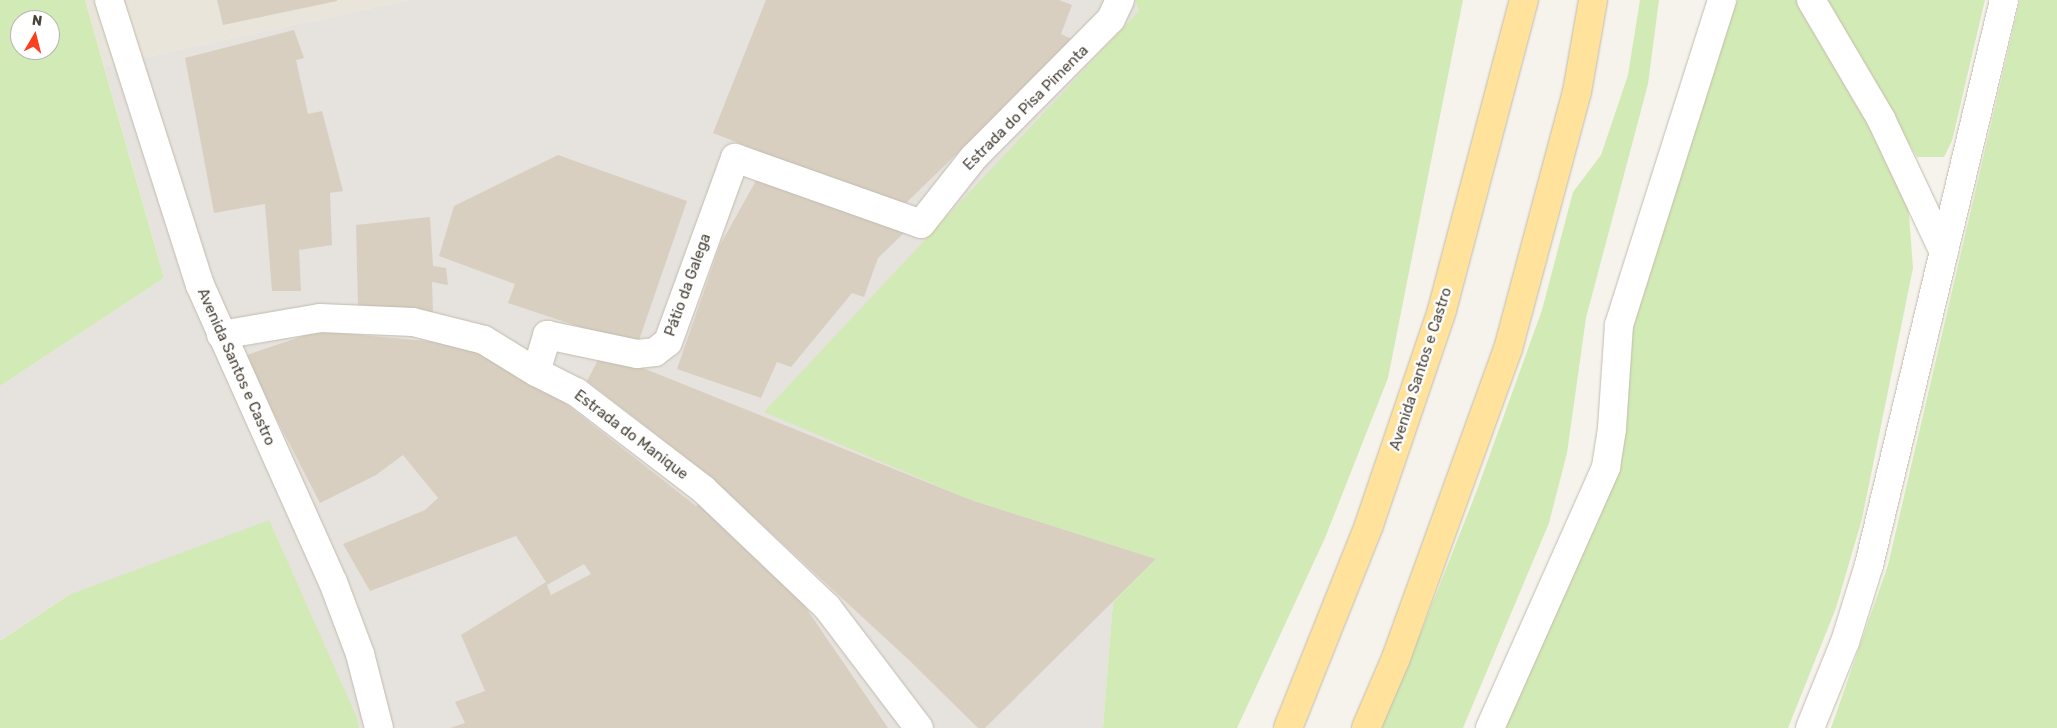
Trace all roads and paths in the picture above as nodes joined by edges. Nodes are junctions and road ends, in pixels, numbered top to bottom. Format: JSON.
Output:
{"nodes":[{"id":1,"x":109,"y":0,"type":"edge"},
{"id":2,"x":1120,"y":0,"type":"edge"},
{"id":3,"x":1524,"y":0,"type":"edge"},
{"id":4,"x":1593,"y":0,"type":"edge"},
{"id":5,"x":1722,"y":0,"type":"edge"},
{"id":6,"x":1812,"y":0,"type":"edge"},
{"id":7,"x":2004,"y":0,"type":"edge"},
{"id":8,"x":735,"y":158,"type":"joint"},
{"id":9,"x":1944,"y":252,"type":"junction"},
{"id":10,"x":221,"y":336,"type":"junction"},
{"id":11,"x":536,"y":372,"type":"junction"},
{"id":12,"x":379,"y":728,"type":"edge"},
{"id":13,"x":919,"y":728,"type":"edge"},
{"id":14,"x":1288,"y":728,"type":"edge"},
{"id":15,"x":1366,"y":728,"type":"edge"},
{"id":16,"x":1490,"y":728,"type":"edge"},
{"id":17,"x":1810,"y":728,"type":"edge"}],
"edges":[{"from":1,"to":10,"type":"street","name":"Avenida Santos e Castro"},
{"from":2,"to":8,"type":"street","name":"Estrada do Pisa Pimenta"},
{"from":3,"to":14,"type":"main road","name":"Avenida Santos e Castro"},
{"from":4,"to":15,"type":"main road"},
{"from":5,"to":16,"type":"street"},
{"from":6,"to":9,"type":"street"},
{"from":7,"to":9,"type":"street"},
{"from":8,"to":11,"type":"street","name":"Pátio da Galega"},
{"from":9,"to":17,"type":"street"},
{"from":10,"to":11,"type":"street","name":"Estrada do Manique"},
{"from":10,"to":12,"type":"street","name":"Avenida Santos e Castro"},
{"from":11,"to":13,"type":"street","name":"Estrada do Manique"}]}
